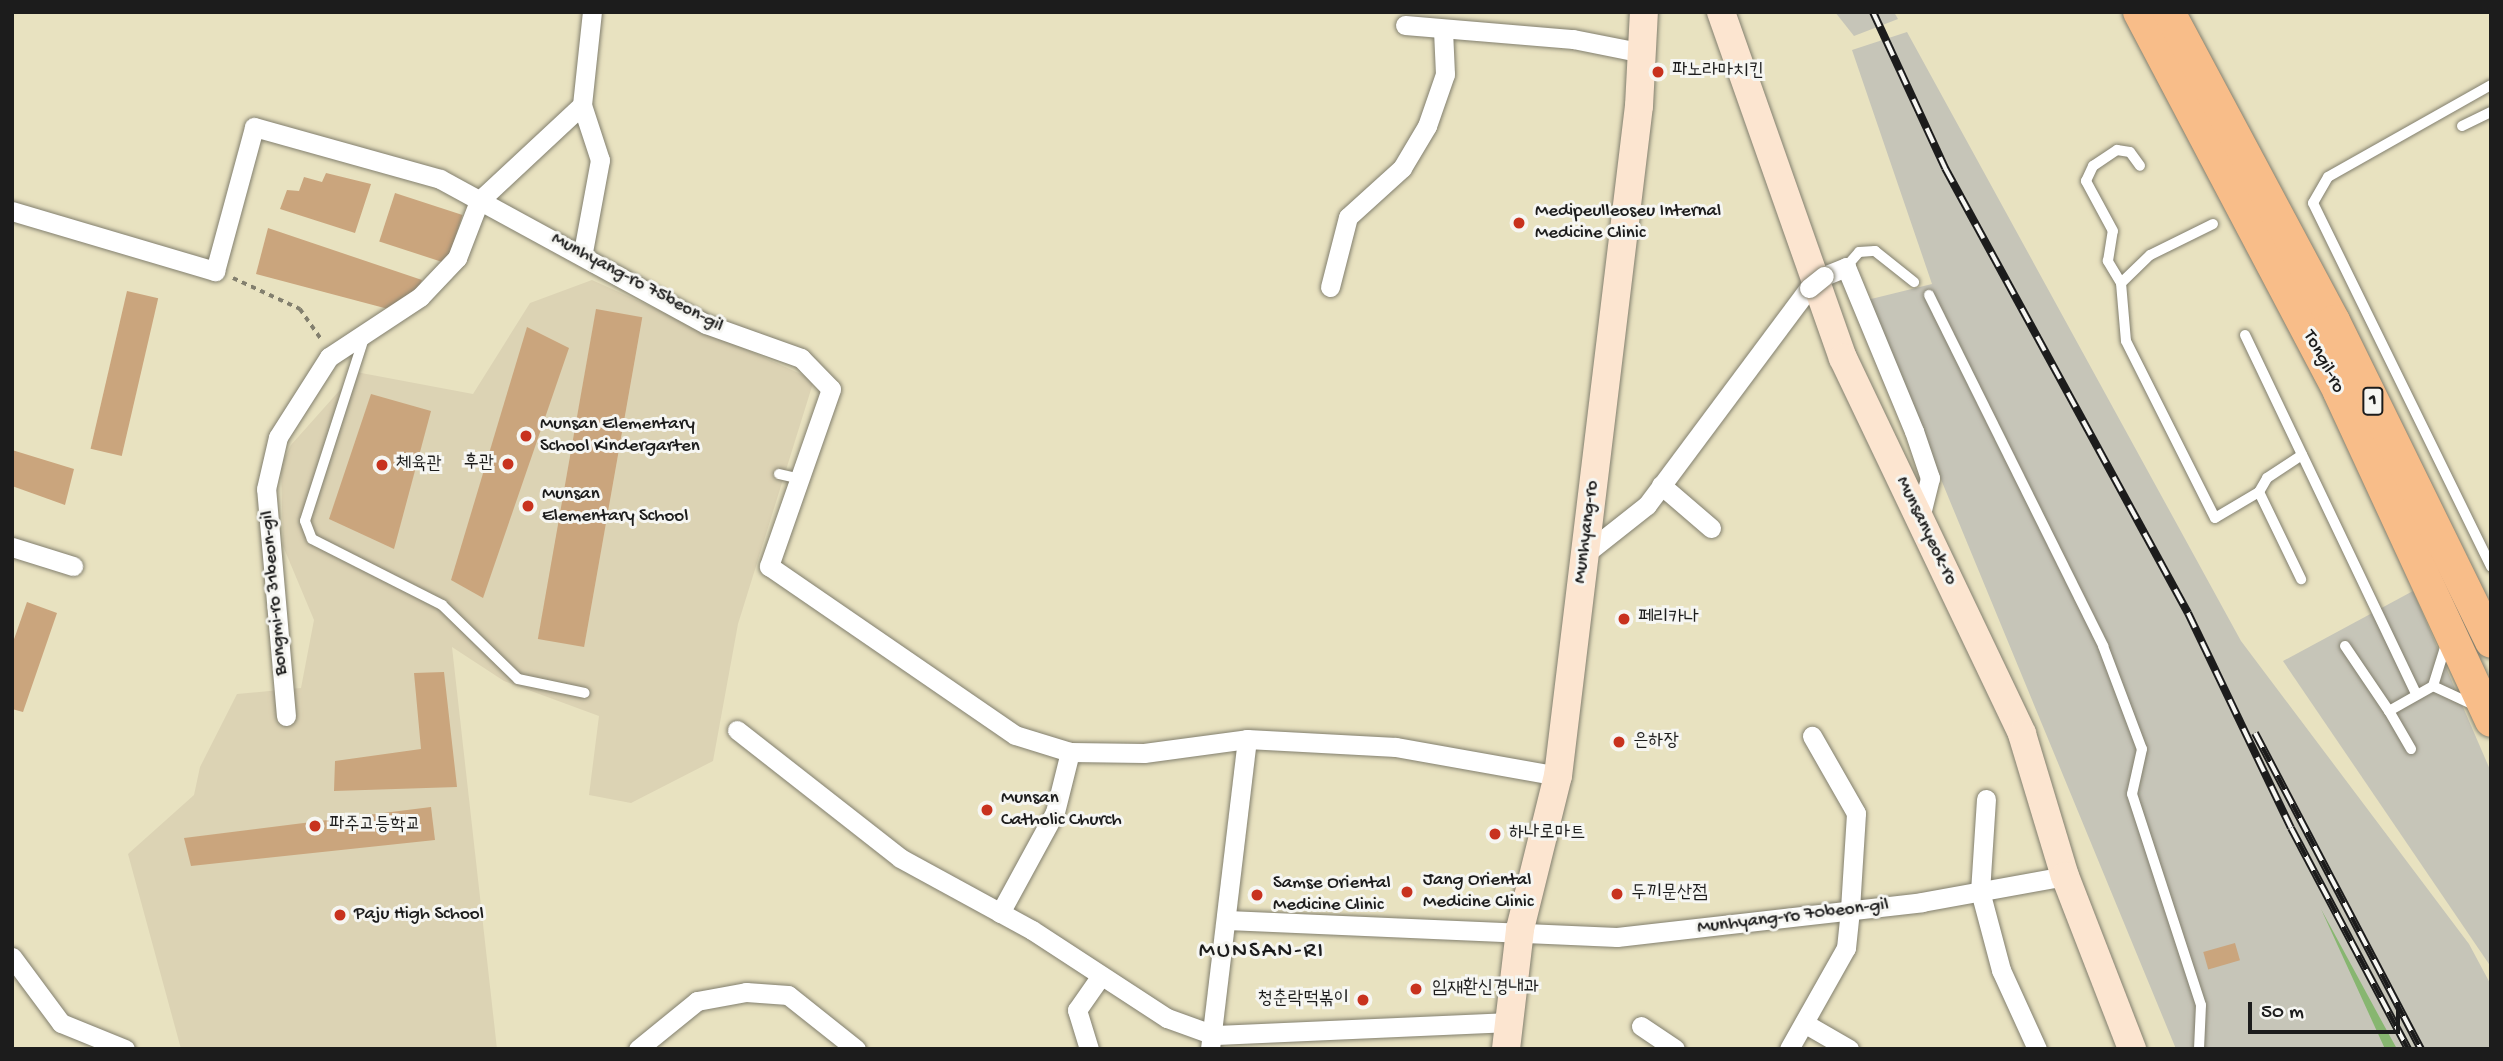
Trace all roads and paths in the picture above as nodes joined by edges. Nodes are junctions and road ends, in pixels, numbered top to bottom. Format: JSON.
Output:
{"nodes":[{"id":1,"x":592,"y":12,"type":"edge"},
{"id":2,"x":1645,"y":12,"type":"edge"},
{"id":3,"x":1721,"y":12,"type":"edge"},
{"id":4,"x":2184,"y":12,"type":"edge"},
{"id":5,"x":2144,"y":14,"type":"edge"},
{"id":6,"x":1405,"y":25,"type":"dead end"},
{"id":7,"x":1443,"y":30,"type":"junction"},
{"id":8,"x":1638,"y":52,"type":"junction"},
{"id":9,"x":2194,"y":57,"type":"junction"},
{"id":10,"x":2491,"y":85,"type":"edge"},
{"id":11,"x":582,"y":105,"type":"junction"},
{"id":12,"x":2491,"y":112,"type":"edge"},
{"id":13,"x":2462,"y":126,"type":"dead end"},
{"id":14,"x":2140,"y":166,"type":"dead end"},
{"id":15,"x":479,"y":201,"type":"junction"},
{"id":16,"x":12,"y":211,"type":"edge"},
{"id":17,"x":2213,"y":224,"type":"dead end"},
{"id":18,"x":583,"y":251,"type":"junction"},
{"id":19,"x":1846,"y":267,"type":"junction"},
{"id":20,"x":215,"y":271,"type":"junction"},
{"id":21,"x":1914,"y":282,"type":"dead end"},
{"id":22,"x":2121,"y":283,"type":"junction"},
{"id":23,"x":1330,"y":286,"type":"dead end"},
{"id":24,"x":1929,"y":295,"type":"dead end"},
{"id":25,"x":2245,"y":335,"type":"dead end"},
{"id":26,"x":364,"y":338,"type":"junction"},
{"id":27,"x":329,"y":357,"type":"junction"},
{"id":28,"x":2302,"y":455,"type":"junction"},
{"id":29,"x":779,"y":474,"type":"dead end"},
{"id":30,"x":800,"y":479,"type":"junction"},
{"id":31,"x":1661,"y":485,"type":"junction"},
{"id":32,"x":2259,"y":492,"type":"junction"},
{"id":33,"x":1920,"y":518,"type":"junction"},
{"id":34,"x":1712,"y":528,"type":"dead end"},
{"id":35,"x":12,"y":547,"type":"edge"},
{"id":36,"x":1585,"y":554,"type":"junction"},
{"id":37,"x":73,"y":566,"type":"dead end"},
{"id":38,"x":2491,"y":567,"type":"edge"},
{"id":39,"x":2301,"y":579,"type":"dead end"},
{"id":40,"x":2488,"y":629,"type":"edge"},
{"id":41,"x":2449,"y":634,"type":"junction"},
{"id":42,"x":2345,"y":646,"type":"dead end"},
{"id":43,"x":2433,"y":686,"type":"junction"},
{"id":44,"x":585,"y":693,"type":"dead end"},
{"id":45,"x":2416,"y":694,"type":"junction"},
{"id":46,"x":2389,"y":711,"type":"junction"},
{"id":47,"x":2488,"y":714,"type":"edge"},
{"id":48,"x":286,"y":716,"type":"dead end"},
{"id":49,"x":737,"y":730,"type":"dead end"},
{"id":50,"x":1812,"y":736,"type":"dead end"},
{"id":51,"x":1247,"y":739,"type":"junction"},
{"id":52,"x":2411,"y":749,"type":"dead end"},
{"id":53,"x":1070,"y":752,"type":"junction"},
{"id":54,"x":1558,"y":776,"type":"junction"},
{"id":55,"x":1986,"y":799,"type":"dead end"},
{"id":56,"x":2064,"y":876,"type":"junction"},
{"id":57,"x":1980,"y":891,"type":"junction"},
{"id":58,"x":1850,"y":909,"type":"junction"},
{"id":59,"x":1000,"y":913,"type":"junction"},
{"id":60,"x":1227,"y":920,"type":"junction"},
{"id":61,"x":1520,"y":929,"type":"junction"},
{"id":62,"x":12,"y":957,"type":"edge"},
{"id":63,"x":1099,"y":978,"type":"junction"},
{"id":64,"x":1804,"y":1023,"type":"junction"},
{"id":65,"x":1641,"y":1026,"type":"dead end"},
{"id":66,"x":1507,"y":1035,"type":"edge"},
{"id":67,"x":1212,"y":1042,"type":"edge"},
{"id":68,"x":125,"y":1049,"type":"edge"},
{"id":69,"x":638,"y":1049,"type":"edge"},
{"id":70,"x":856,"y":1049,"type":"edge"},
{"id":71,"x":1089,"y":1049,"type":"edge"},
{"id":72,"x":1675,"y":1049,"type":"edge"},
{"id":73,"x":1789,"y":1049,"type":"edge"},
{"id":74,"x":1849,"y":1049,"type":"edge"},
{"id":75,"x":2037,"y":1049,"type":"edge"},
{"id":76,"x":2132,"y":1049,"type":"edge"},
{"id":77,"x":2199,"y":1049,"type":"edge"}],
"edges":[{"from":1,"to":11,"type":"street"},
{"from":2,"to":8,"type":"street","name":"Munhyang-ro"},
{"from":3,"to":33,"type":"street","name":"Munsanyeok-ro"},
{"from":4,"to":9,"type":"main road"},
{"from":5,"to":9,"type":"main road","name":"Tongil-ro","number":"1"},
{"from":5,"to":41,"type":"main road","name":"Tongil-ro","number":"1"},
{"from":6,"to":7,"type":"street"},
{"from":7,"to":8,"type":"street"},
{"from":7,"to":23,"type":"street"},
{"from":8,"to":36,"type":"street","name":"Munhyang-ro"},
{"from":9,"to":40,"type":"main road","name":"Tongil-ro","number":"1"},
{"from":10,"to":38,"type":"lane"},
{"from":11,"to":15,"type":"street","name":"Bongmi-ro 31beon-gil"},
{"from":11,"to":18,"type":"street"},
{"from":12,"to":13,"type":"lane"},
{"from":14,"to":22,"type":"lane"},
{"from":15,"to":18,"type":"street","name":"Munhyang-ro 75beon-gil"},
{"from":15,"to":20,"type":"street","name":"Munhyang-ro 75beon-gil"},
{"from":15,"to":26,"type":"street","name":"Bongmi-ro 31beon-gil"},
{"from":16,"to":20,"type":"street"},
{"from":17,"to":22,"type":"lane"},
{"from":18,"to":30,"type":"street","name":"Munhyang-ro 75beon-gil"},
{"from":19,"to":21,"type":"lane"},
{"from":19,"to":31,"type":"street"},
{"from":19,"to":33,"type":"street"},
{"from":20,"to":27,"type":"path"},
{"from":22,"to":32,"type":"lane"},
{"from":24,"to":77,"type":"lane"},
{"from":25,"to":28,"type":"lane"},
{"from":26,"to":27,"type":"street","name":"Bongmi-ro 31beon-gil"},
{"from":26,"to":44,"type":"lane"},
{"from":27,"to":48,"type":"street","name":"Bongmi-ro 31beon-gil"},
{"from":28,"to":32,"type":"lane"},
{"from":28,"to":45,"type":"lane"},
{"from":29,"to":30,"type":"lane"},
{"from":30,"to":53,"type":"street","name":"Munhyang-ro 75beon-gil"},
{"from":31,"to":34,"type":"street"},
{"from":31,"to":36,"type":"street"},
{"from":32,"to":39,"type":"lane"},
{"from":33,"to":56,"type":"street","name":"Munsanyeok-ro"},
{"from":35,"to":37,"type":"street"},
{"from":36,"to":54,"type":"street","name":"Munhyang-ro"},
{"from":41,"to":43,"type":"lane"},
{"from":41,"to":47,"type":"main road","name":"Tongil-ro","number":"1"},
{"from":42,"to":46,"type":"lane"},
{"from":43,"to":45,"type":"lane"},
{"from":43,"to":47,"type":"lane"},
{"from":45,"to":46,"type":"lane"},
{"from":46,"to":52,"type":"lane"},
{"from":49,"to":59,"type":"street"},
{"from":50,"to":58,"type":"street"},
{"from":51,"to":53,"type":"street","name":"Munhyang-ro 75beon-gil"},
{"from":51,"to":54,"type":"street","name":"Munhyang-ro 75beon-gil"},
{"from":51,"to":60,"type":"street"},
{"from":53,"to":59,"type":"street"},
{"from":54,"to":61,"type":"street","name":"Munhyang-ro"},
{"from":55,"to":57,"type":"street"},
{"from":56,"to":57,"type":"street","name":"Munhyang-ro 70beon-gil"},
{"from":56,"to":76,"type":"street","name":"Munsanyeok-ro"},
{"from":57,"to":58,"type":"street","name":"Munhyang-ro 70beon-gil"},
{"from":57,"to":75,"type":"street"},
{"from":58,"to":61,"type":"street","name":"Munhyang-ro 70beon-gil"},
{"from":58,"to":64,"type":"street"},
{"from":59,"to":63,"type":"street"},
{"from":60,"to":61,"type":"street","name":"Munhyang-ro 70beon-gil"},
{"from":60,"to":67,"type":"street"},
{"from":61,"to":66,"type":"street","name":"Munhyang-ro"},
{"from":62,"to":68,"type":"street"},
{"from":63,"to":67,"type":"street"},
{"from":63,"to":71,"type":"street"},
{"from":64,"to":73,"type":"street"},
{"from":64,"to":74,"type":"street"},
{"from":65,"to":72,"type":"street"},
{"from":66,"to":67,"type":"street"},
{"from":69,"to":70,"type":"street"}]}
